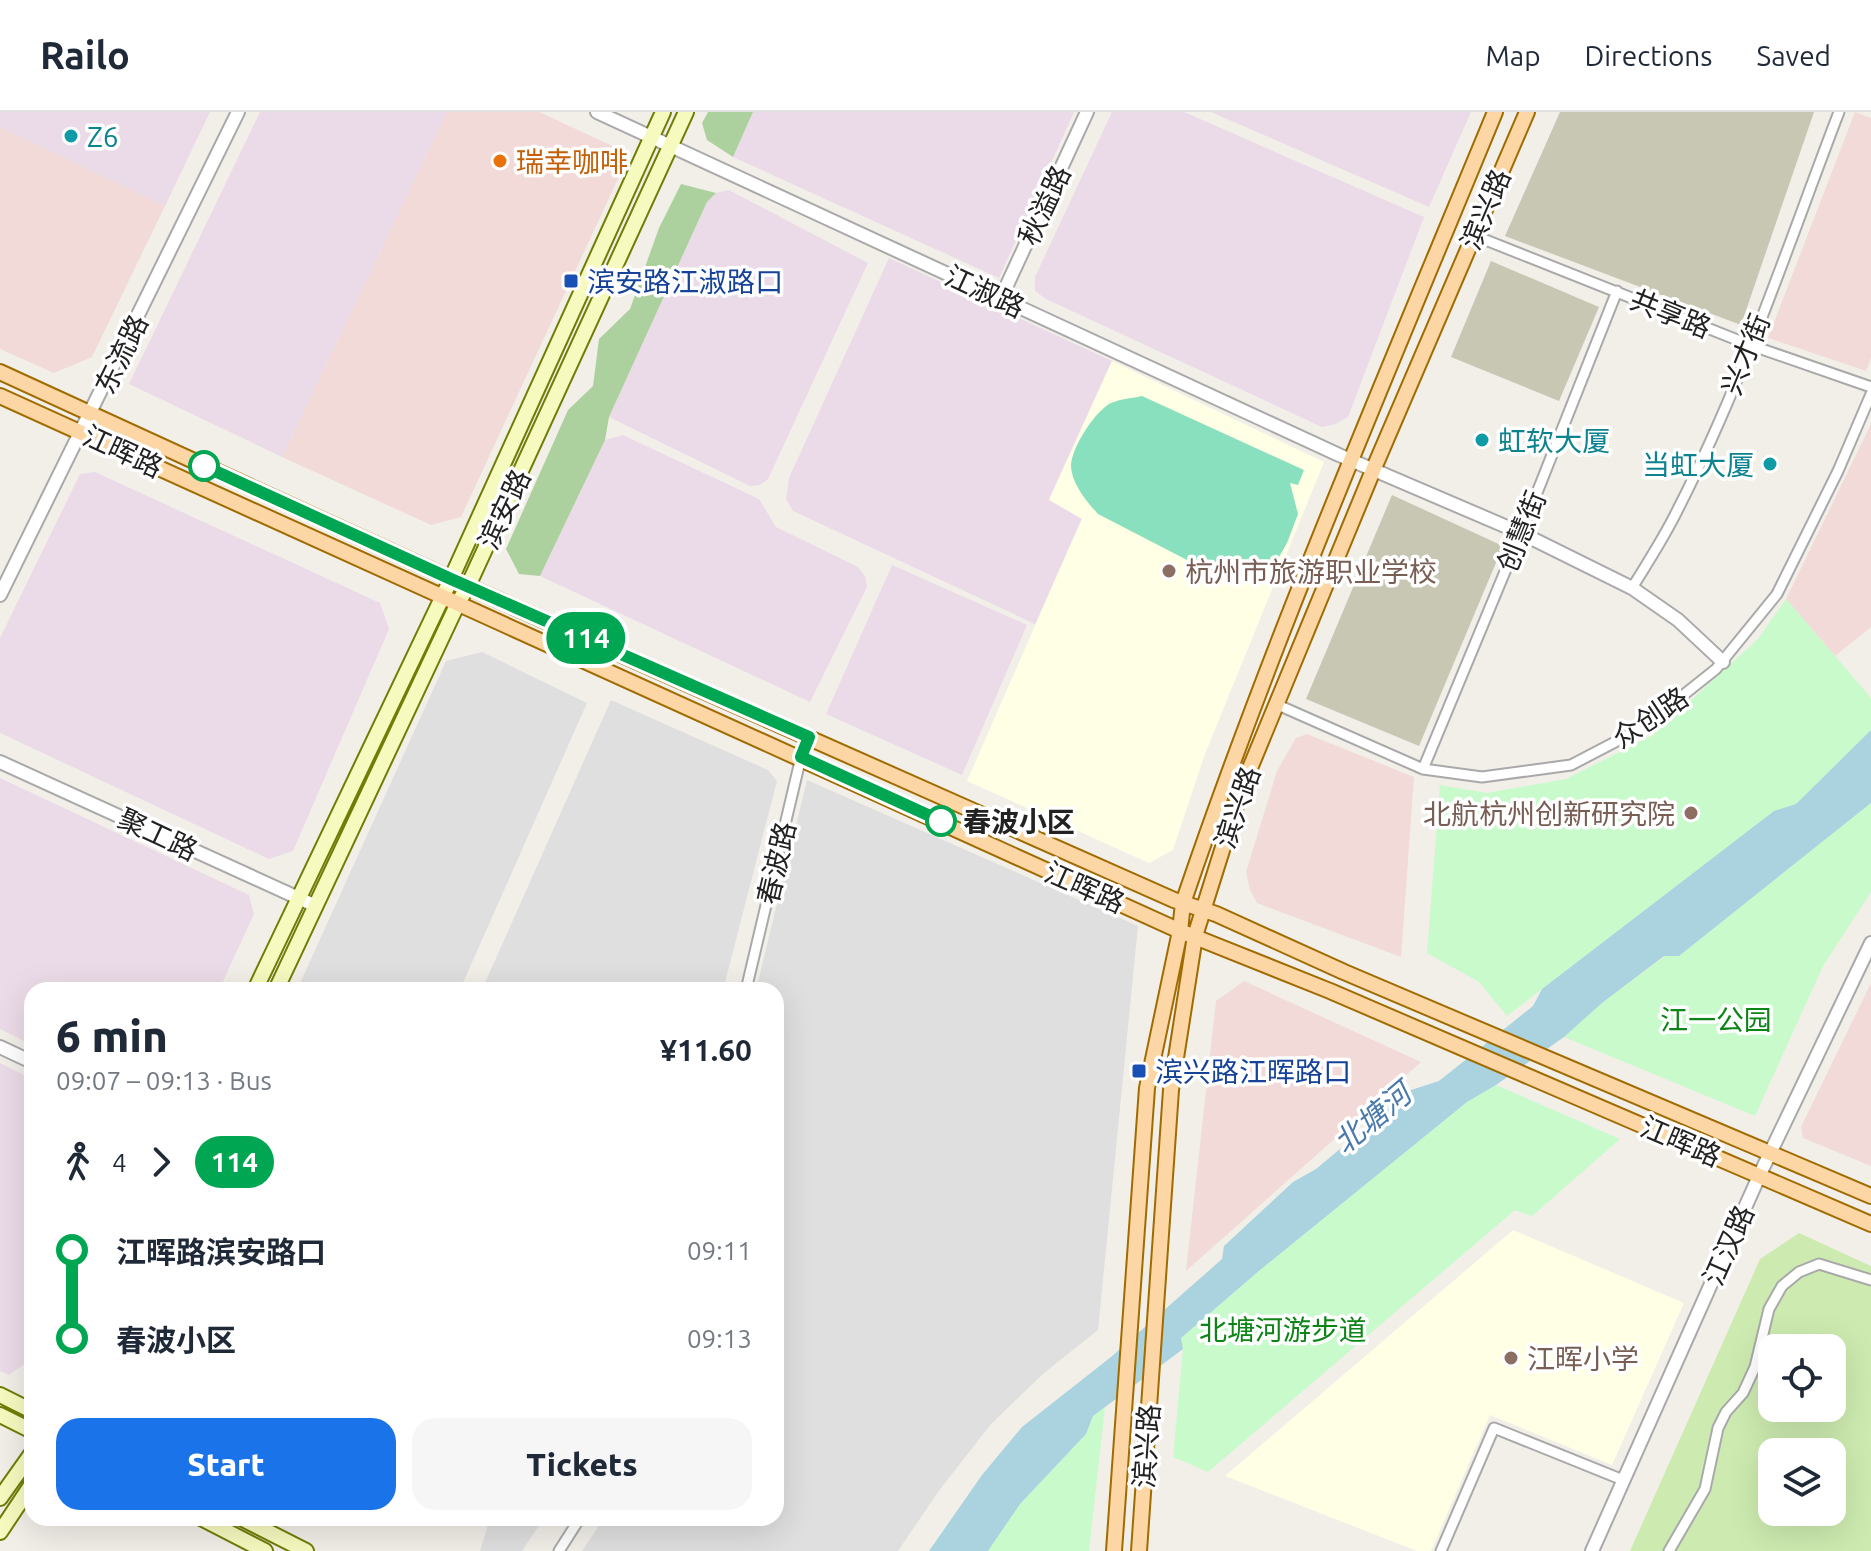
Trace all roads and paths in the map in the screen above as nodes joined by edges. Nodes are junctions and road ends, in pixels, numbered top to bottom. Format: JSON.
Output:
{"nodes":[{"id":1,"x":238,"y":112,"type":"edge"},
{"id":2,"x":597,"y":112,"type":"edge"},
{"id":3,"x":663,"y":112,"type":"edge"},
{"id":4,"x":686,"y":112,"type":"edge"},
{"id":5,"x":1087,"y":112,"type":"edge"},
{"id":6,"x":1495,"y":112,"type":"edge"},
{"id":7,"x":1527,"y":112,"type":"edge"},
{"id":8,"x":1839,"y":112,"type":"edge"},
{"id":9,"x":651,"y":137,"type":"junction"},
{"id":10,"x":671,"y":144,"type":"junction"},
{"id":11,"x":1473,"y":235,"type":"junction"},
{"id":12,"x":1617,"y":291,"type":"junction"},
{"id":13,"x":1001,"y":298,"type":"junction"},
{"id":14,"x":1750,"y":345,"type":"junction"},
{"id":15,"x":0,"y":372,"type":"edge"},
{"id":16,"x":1871,"y":387,"type":"edge"},
{"id":17,"x":1871,"y":394,"type":"edge"},
{"id":18,"x":0,"y":396,"type":"edge"},
{"id":19,"x":91,"y":414,"type":"junction"},
{"id":20,"x":81,"y":432,"type":"junction"},
{"id":21,"x":1352,"y":460,"type":"junction"},
{"id":22,"x":1374,"y":468,"type":"junction"},
{"id":23,"x":1521,"y":533,"type":"junction"},
{"id":24,"x":451,"y":579,"type":"junction"},
{"id":25,"x":468,"y":586,"type":"junction"},
{"id":26,"x":1632,"y":588,"type":"junction"},
{"id":27,"x":0,"y":595,"type":"edge"},
{"id":28,"x":441,"y":597,"type":"junction"},
{"id":29,"x":458,"y":603,"type":"junction"},
{"id":30,"x":1723,"y":662,"type":"junction"},
{"id":31,"x":1278,"y":705,"type":"junction"},
{"id":32,"x":809,"y":737,"type":"junction"},
{"id":33,"x":801,"y":757,"type":"junction"},
{"id":34,"x":0,"y":762,"type":"edge"},
{"id":35,"x":1423,"y":769,"type":"junction"},
{"id":36,"x":298,"y":898,"type":"junction"},
{"id":37,"x":1183,"y":903,"type":"junction"},
{"id":38,"x":316,"y":906,"type":"junction"},
{"id":39,"x":1203,"y":910,"type":"junction"},
{"id":40,"x":1180,"y":931,"type":"junction"},
{"id":41,"x":1195,"y":936,"type":"junction"},
{"id":42,"x":1871,"y":943,"type":"edge"},
{"id":43,"x":259,"y":982,"type":"edge"},
{"id":44,"x":280,"y":982,"type":"edge"},
{"id":45,"x":748,"y":982,"type":"edge"},
{"id":46,"x":0,"y":1047,"type":"edge"},
{"id":47,"x":24,"y":1058,"type":"edge"},
{"id":48,"x":1770,"y":1155,"type":"junction"},
{"id":49,"x":1760,"y":1174,"type":"junction"},
{"id":50,"x":1871,"y":1196,"type":"edge"},
{"id":51,"x":1871,"y":1224,"type":"edge"},
{"id":52,"x":1871,"y":1280,"type":"edge"},
{"id":53,"x":0,"y":1395,"type":"edge"},
{"id":54,"x":24,"y":1407,"type":"edge"},
{"id":55,"x":0,"y":1415,"type":"edge"},
{"id":56,"x":24,"y":1427,"type":"edge"},
{"id":57,"x":24,"y":1464,"type":"edge"},
{"id":58,"x":1623,"y":1480,"type":"junction"},
{"id":59,"x":24,"y":1496,"type":"edge"},
{"id":60,"x":0,"y":1498,"type":"edge"},
{"id":61,"x":217,"y":1526,"type":"edge"},
{"id":62,"x":257,"y":1526,"type":"edge"},
{"id":63,"x":575,"y":1526,"type":"edge"},
{"id":64,"x":0,"y":1532,"type":"edge"},
{"id":65,"x":1114,"y":1550,"type":"edge"},
{"id":66,"x":265,"y":1551,"type":"edge"},
{"id":67,"x":306,"y":1551,"type":"edge"},
{"id":68,"x":559,"y":1551,"type":"edge"},
{"id":69,"x":1139,"y":1551,"type":"edge"},
{"id":70,"x":1441,"y":1551,"type":"edge"},
{"id":71,"x":1592,"y":1551,"type":"edge"},
{"id":72,"x":1669,"y":1551,"type":"edge"}],
"edges":[{"from":1,"to":19,"type":"street","name":"东流路"},
{"from":2,"to":9,"type":"street","name":"江淑路"},
{"from":3,"to":9,"type":"main road","name":"滨安路"},
{"from":4,"to":10,"type":"main road","name":"滨安路"},
{"from":5,"to":13,"type":"street","name":"秋溢路"},
{"from":6,"to":21,"type":"main road","name":"滨兴路"},
{"from":7,"to":11,"type":"main road","name":"滨兴路"},
{"from":8,"to":14,"type":"street","name":"兴才街"},
{"from":9,"to":10,"type":"street","name":"江淑路"},
{"from":9,"to":24,"type":"main road","name":"滨安路"},
{"from":10,"to":13,"type":"street","name":"江淑路"},
{"from":10,"to":25,"type":"main road","name":"滨安路"},
{"from":11,"to":12,"type":"street","name":"共享路"},
{"from":11,"to":22,"type":"main road","name":"滨兴路"},
{"from":12,"to":14,"type":"street","name":"共享路"},
{"from":12,"to":23,"type":"street","name":"创慧街"},
{"from":13,"to":21,"type":"street","name":"江淑路"},
{"from":14,"to":16,"type":"street","name":"共享路"},
{"from":14,"to":26,"type":"street","name":"兴才街"},
{"from":15,"to":19,"type":"main road","name":"江晖路"},
{"from":17,"to":30,"type":"street","name":"众创路"},
{"from":18,"to":20,"type":"main road","name":"江晖路"},
{"from":19,"to":20,"type":"street","name":"东流路"},
{"from":19,"to":24,"type":"main road","name":"江晖路"},
{"from":20,"to":27,"type":"street","name":"东流路"},
{"from":20,"to":28,"type":"main road","name":"江晖路"},
{"from":21,"to":22,"type":"street","name":"江淑路"},
{"from":21,"to":37,"type":"main road","name":"滨兴路"},
{"from":22,"to":23,"type":"street","name":"江淑路"},
{"from":22,"to":31,"type":"main road","name":"滨兴路"},
{"from":23,"to":26,"type":"street","name":"江淑路"},
{"from":23,"to":35,"type":"street","name":"创慧街"},
{"from":24,"to":25,"type":"main road","name":"江晖路"},
{"from":24,"to":28,"type":"main road","name":"滨安路"},
{"from":25,"to":29,"type":"main road","name":"滨安路"},
{"from":25,"to":32,"type":"main road","name":"江晖路"},
{"from":26,"to":30,"type":"street","name":"江淑路"},
{"from":28,"to":29,"type":"main road","name":"江晖路"},
{"from":28,"to":36,"type":"main road","name":"滨安路"},
{"from":29,"to":33,"type":"main road","name":"江晖路"},
{"from":29,"to":38,"type":"main road","name":"滨安路"},
{"from":30,"to":35,"type":"street","name":"众创路"},
{"from":31,"to":35,"type":"street","name":"众创路"},
{"from":31,"to":39,"type":"main road","name":"滨兴路"},
{"from":32,"to":33,"type":"street","name":"春波路"},
{"from":32,"to":37,"type":"main road","name":"江晖路"},
{"from":33,"to":40,"type":"main road","name":"江晖路"},
{"from":33,"to":45,"type":"street","name":"春波路"},
{"from":34,"to":36,"type":"street","name":"聚工路"},
{"from":36,"to":38,"type":"street","name":"聚工路"},
{"from":36,"to":43,"type":"main road","name":"滨安路"},
{"from":37,"to":39,"type":"main road","name":"江晖路"},
{"from":37,"to":40,"type":"main road","name":"滨兴路"},
{"from":38,"to":44,"type":"main road","name":"滨安路"},
{"from":39,"to":41,"type":"main road","name":"滨兴路"},
{"from":39,"to":48,"type":"main road","name":"江晖路"},
{"from":40,"to":41,"type":"main road","name":"江晖路"},
{"from":40,"to":65,"type":"main road","name":"滨兴路"},
{"from":41,"to":49,"type":"main road","name":"江晖路"},
{"from":41,"to":69,"type":"main road","name":"滨兴路"},
{"from":42,"to":48,"type":"street","name":"江汉路"},
{"from":46,"to":47,"type":"street"},
{"from":48,"to":49,"type":"street","name":"江汉路"},
{"from":48,"to":50,"type":"main road","name":"江晖路"},
{"from":49,"to":51,"type":"main road","name":"江晖路"},
{"from":49,"to":58,"type":"street","name":"江汉路"},
{"from":52,"to":72,"type":"street"},
{"from":53,"to":54,"type":"main road"},
{"from":55,"to":56,"type":"main road"},
{"from":57,"to":60,"type":"main road"},
{"from":58,"to":70,"type":"street"},
{"from":58,"to":71,"type":"street","name":"江汉路"},
{"from":59,"to":64,"type":"main road"},
{"from":61,"to":66,"type":"main road"},
{"from":62,"to":67,"type":"main road"},
{"from":63,"to":68,"type":"street"}]}
